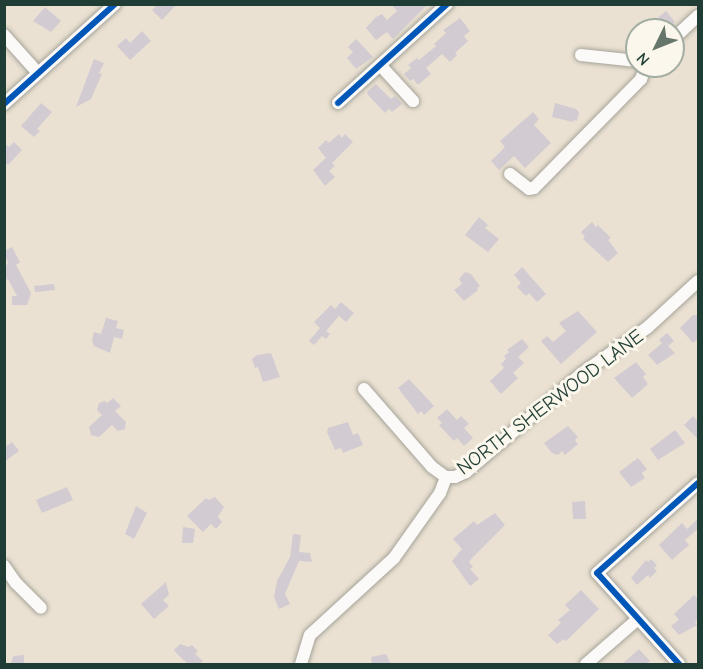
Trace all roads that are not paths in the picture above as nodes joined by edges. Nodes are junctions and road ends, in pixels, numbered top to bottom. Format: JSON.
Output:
{"nodes":[{"id":1,"x":115,"y":4,"type":"edge"},
{"id":2,"x":447,"y":4,"type":"edge"},
{"id":3,"x":699,"y":16,"type":"edge"},
{"id":4,"x":685,"y":28,"type":"edge"},
{"id":5,"x":4,"y":35,"type":"edge"},
{"id":6,"x":581,"y":55,"type":"dead end"},
{"id":7,"x":625,"y":60,"type":"edge"},
{"id":8,"x":380,"y":65,"type":"junction"},
{"id":9,"x":38,"y":74,"type":"junction"},
{"id":10,"x":641,"y":78,"type":"edge"},
{"id":11,"x":413,"y":101,"type":"dead end"},
{"id":12,"x":338,"y":103,"type":"dead end"},
{"id":13,"x":4,"y":104,"type":"edge"},
{"id":14,"x":510,"y":174,"type":"dead end"},
{"id":15,"x":699,"y":281,"type":"edge"},
{"id":16,"x":364,"y":389,"type":"dead end"},
{"id":17,"x":446,"y":477,"type":"junction"},
{"id":18,"x":699,"y":483,"type":"edge"},
{"id":19,"x":4,"y":566,"type":"edge"},
{"id":20,"x":42,"y":608,"type":"dead end"},
{"id":21,"x":638,"y":618,"type":"junction"},
{"id":22,"x":301,"y":664,"type":"edge"},
{"id":23,"x":586,"y":664,"type":"edge"},
{"id":24,"x":679,"y":664,"type":"edge"}],
"edges":[{"from":1,"to":9,"type":"street"},
{"from":2,"to":8,"type":"street"},
{"from":3,"to":4,"type":"street"},
{"from":5,"to":9,"type":"street"},
{"from":6,"to":7,"type":"street"},
{"from":8,"to":11,"type":"street"},
{"from":8,"to":12,"type":"street"},
{"from":9,"to":13,"type":"street"},
{"from":10,"to":14,"type":"street"},
{"from":15,"to":17,"type":"street","name":"NORTH SHERWOOD LANE"},
{"from":16,"to":17,"type":"street"},
{"from":17,"to":22,"type":"street","name":"NORTH SHERWOOD LANE"},
{"from":18,"to":21,"type":"street"},
{"from":19,"to":20,"type":"street"},
{"from":21,"to":23,"type":"street"},
{"from":21,"to":24,"type":"street"}]}
